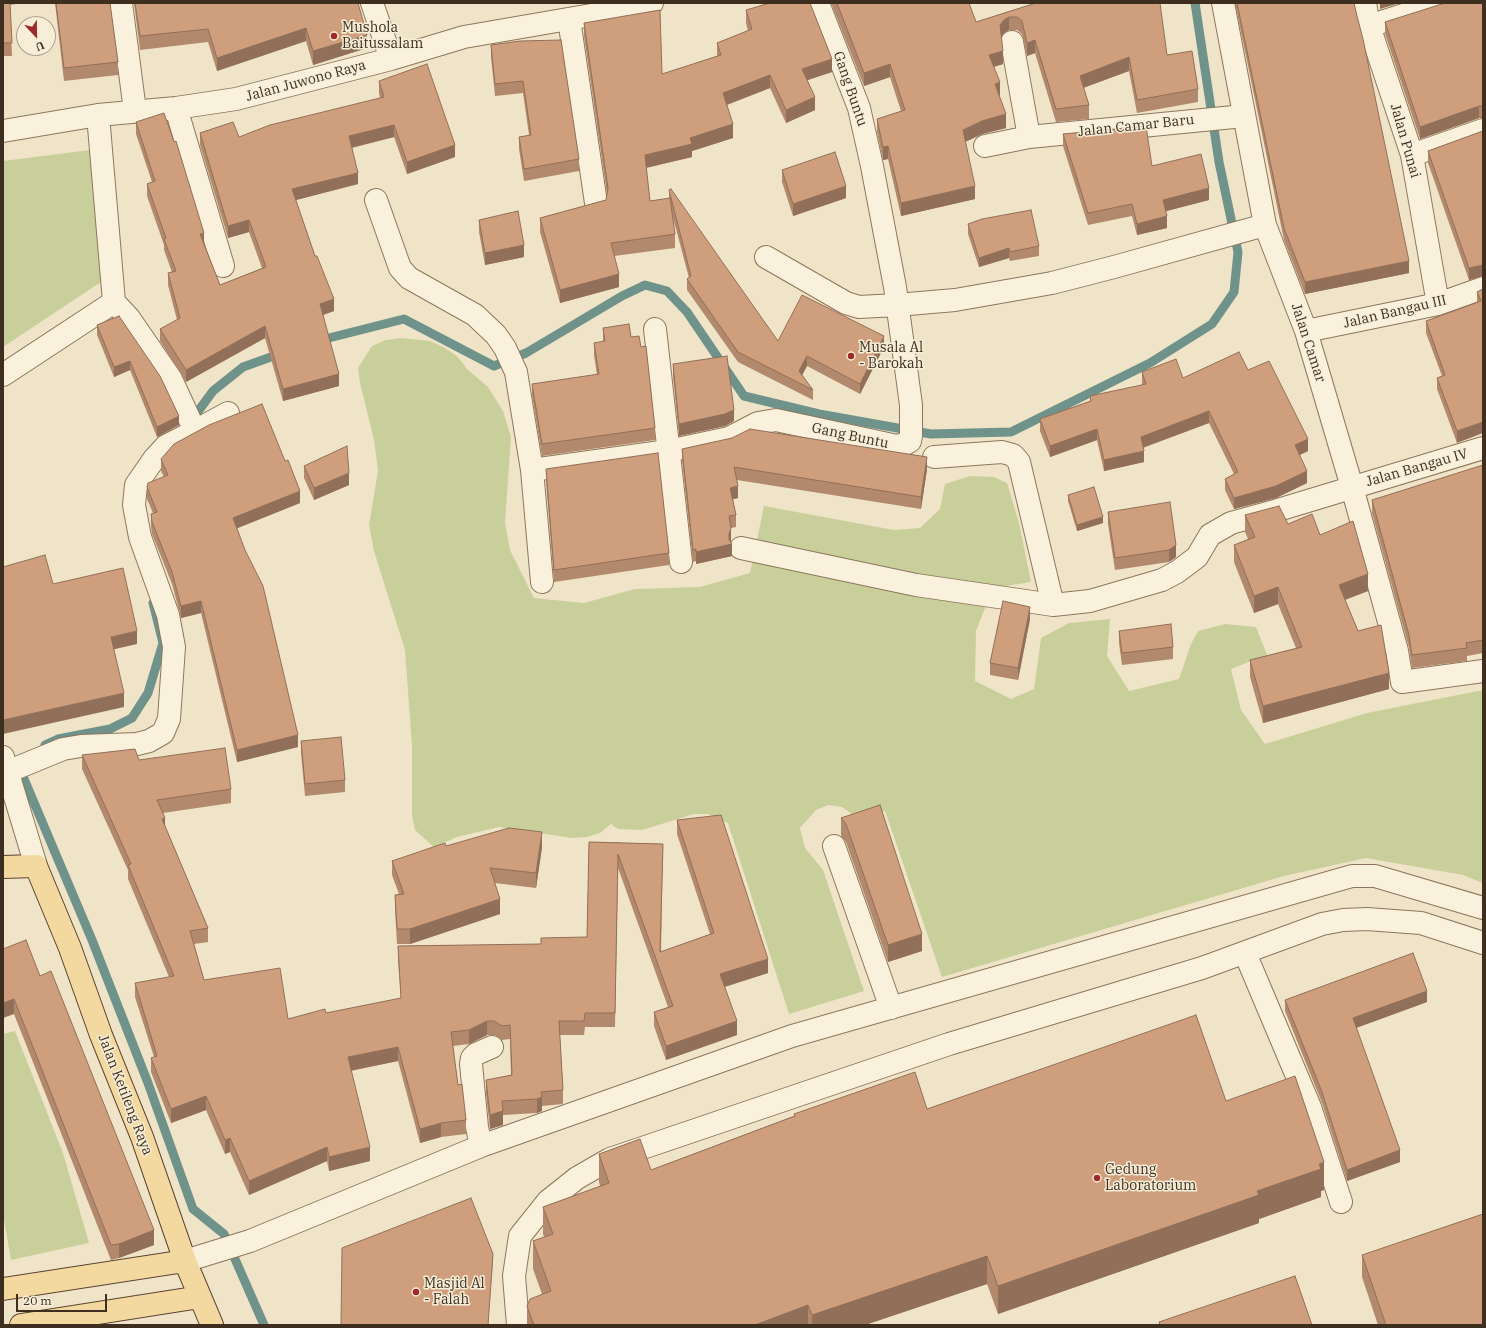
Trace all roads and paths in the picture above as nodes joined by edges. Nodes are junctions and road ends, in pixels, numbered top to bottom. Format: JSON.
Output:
{"nodes":[{"id":1,"x":121,"y":3,"type":"edge"},
{"id":2,"x":372,"y":3,"type":"edge"},
{"id":3,"x":652,"y":3,"type":"edge"},
{"id":4,"x":818,"y":3,"type":"edge"},
{"id":5,"x":1223,"y":3,"type":"edge"},
{"id":6,"x":1365,"y":3,"type":"edge"},
{"id":7,"x":1441,"y":3,"type":"edge"},
{"id":8,"x":569,"y":19,"type":"junction"},
{"id":9,"x":1369,"y":26,"type":"junction"},
{"id":10,"x":1012,"y":42,"type":"dead end"},
{"id":11,"x":390,"y":59,"type":"junction"},
{"id":12,"x":176,"y":108,"type":"junction"},
{"id":13,"x":135,"y":111,"type":"junction"},
{"id":14,"x":98,"y":115,"type":"junction"},
{"id":15,"x":1227,"y":117,"type":"junction"},
{"id":16,"x":1483,"y":130,"type":"edge"},
{"id":17,"x":3,"y":132,"type":"edge"},
{"id":18,"x":1028,"y":137,"type":"junction"},
{"id":19,"x":985,"y":146,"type":"dead end"},
{"id":20,"x":1412,"y":155,"type":"junction"},
{"id":21,"x":376,"y":200,"type":"dead end"},
{"id":22,"x":596,"y":203,"type":"edge"},
{"id":23,"x":1265,"y":224,"type":"junction"},
{"id":24,"x":766,"y":257,"type":"dead end"},
{"id":25,"x":223,"y":266,"type":"dead end"},
{"id":26,"x":1483,"y":288,"type":"edge"},
{"id":27,"x":114,"y":302,"type":"junction"},
{"id":28,"x":1438,"y":304,"type":"junction"},
{"id":29,"x":897,"y":305,"type":"junction"},
{"id":30,"x":655,"y":329,"type":"dead end"},
{"id":31,"x":1306,"y":332,"type":"junction"},
{"id":32,"x":3,"y":375,"type":"edge"},
{"id":33,"x":228,"y":413,"type":"dead end"},
{"id":34,"x":191,"y":424,"type":"junction"},
{"id":35,"x":1483,"y":448,"type":"edge"},
{"id":36,"x":668,"y":451,"type":"junction"},
{"id":37,"x":934,"y":456,"type":"dead end"},
{"id":38,"x":532,"y":470,"type":"junction"},
{"id":39,"x":1352,"y":487,"type":"junction"},
{"id":40,"x":741,"y":548,"type":"dead end"},
{"id":41,"x":681,"y":562,"type":"dead end"},
{"id":42,"x":542,"y":582,"type":"dead end"},
{"id":43,"x":1053,"y":605,"type":"junction"},
{"id":44,"x":1483,"y":671,"type":"edge"},
{"id":45,"x":12,"y":766,"type":"edge"},
{"id":46,"x":834,"y":846,"type":"dead end"},
{"id":47,"x":36,"y":866,"type":"junction"},
{"id":48,"x":3,"y":867,"type":"edge"},
{"id":49,"x":1483,"y":908,"type":"edge"},
{"id":50,"x":1483,"y":943,"type":"edge"},
{"id":51,"x":1246,"y":953,"type":"junction"},
{"id":52,"x":891,"y":1008,"type":"junction"},
{"id":53,"x":492,"y":1048,"type":"dead end"},
{"id":54,"x":481,"y":1146,"type":"junction"},
{"id":55,"x":1340,"y":1202,"type":"dead end"},
{"id":56,"x":185,"y":1261,"type":"junction"},
{"id":57,"x":3,"y":1290,"type":"edge"},
{"id":58,"x":200,"y":1297,"type":"junction"},
{"id":59,"x":21,"y":1325,"type":"edge"},
{"id":60,"x":212,"y":1325,"type":"edge"},
{"id":61,"x":518,"y":1325,"type":"edge"}],
"edges":[{"from":1,"to":13,"type":"street"},
{"from":2,"to":11,"type":"street"},
{"from":3,"to":8,"type":"street","name":"Jalan Juwono Raya"},
{"from":4,"to":29,"type":"street","name":"Gang Buntu"},
{"from":5,"to":15,"type":"street","name":"Jalan Camar"},
{"from":6,"to":9,"type":"street","name":"Jalan Punai"},
{"from":7,"to":9,"type":"street"},
{"from":8,"to":11,"type":"street","name":"Jalan Juwono Raya"},
{"from":8,"to":22,"type":"street"},
{"from":9,"to":20,"type":"street","name":"Jalan Punai"},
{"from":10,"to":18,"type":"street"},
{"from":11,"to":12,"type":"street","name":"Jalan Juwono Raya"},
{"from":12,"to":13,"type":"street","name":"Jalan Juwono Raya"},
{"from":12,"to":25,"type":"street"},
{"from":13,"to":14,"type":"street","name":"Jalan Juwono Raya"},
{"from":14,"to":17,"type":"street","name":"Jalan Juwono Raya"},
{"from":14,"to":27,"type":"street"},
{"from":15,"to":18,"type":"street","name":"Jalan Camar Baru"},
{"from":15,"to":23,"type":"street","name":"Jalan Camar"},
{"from":16,"to":20,"type":"street"},
{"from":18,"to":19,"type":"street","name":"Jalan Camar Baru"},
{"from":20,"to":28,"type":"street","name":"Jalan Punai"},
{"from":21,"to":38,"type":"street"},
{"from":23,"to":29,"type":"street"},
{"from":23,"to":31,"type":"street","name":"Jalan Camar"},
{"from":24,"to":29,"type":"street"},
{"from":26,"to":28,"type":"street","name":"Jalan Bangau III"},
{"from":27,"to":32,"type":"street"},
{"from":27,"to":34,"type":"street"},
{"from":28,"to":31,"type":"street","name":"Jalan Bangau III"},
{"from":29,"to":36,"type":"street","name":"Gang Buntu"},
{"from":30,"to":36,"type":"street"},
{"from":31,"to":39,"type":"street","name":"Jalan Camar"},
{"from":33,"to":34,"type":"street"},
{"from":34,"to":45,"type":"street"},
{"from":35,"to":39,"type":"street","name":"Jalan Bangau IV"},
{"from":36,"to":38,"type":"street","name":"Gang Buntu"},
{"from":36,"to":41,"type":"street"},
{"from":37,"to":43,"type":"street"},
{"from":38,"to":42,"type":"street"},
{"from":39,"to":43,"type":"street","name":"Jalan Bangau IV"},
{"from":39,"to":44,"type":"street","name":"Jalan Camar"},
{"from":40,"to":43,"type":"street","name":"Jalan Bangau IV"},
{"from":45,"to":47,"type":"street"},
{"from":46,"to":52,"type":"street"},
{"from":47,"to":48,"type":"main road"},
{"from":47,"to":56,"type":"main road","name":"Jalan Ketileng Raya"},
{"from":49,"to":52,"type":"street"},
{"from":50,"to":51,"type":"street"},
{"from":51,"to":55,"type":"street"},
{"from":51,"to":61,"type":"street"},
{"from":52,"to":54,"type":"street"},
{"from":53,"to":54,"type":"street"},
{"from":54,"to":56,"type":"street"},
{"from":56,"to":57,"type":"main road"},
{"from":56,"to":58,"type":"main road","name":"Jalan Ketileng Raya"},
{"from":58,"to":59,"type":"main road"},
{"from":58,"to":60,"type":"main road","name":"Jalan Ketileng Raya"}]}
